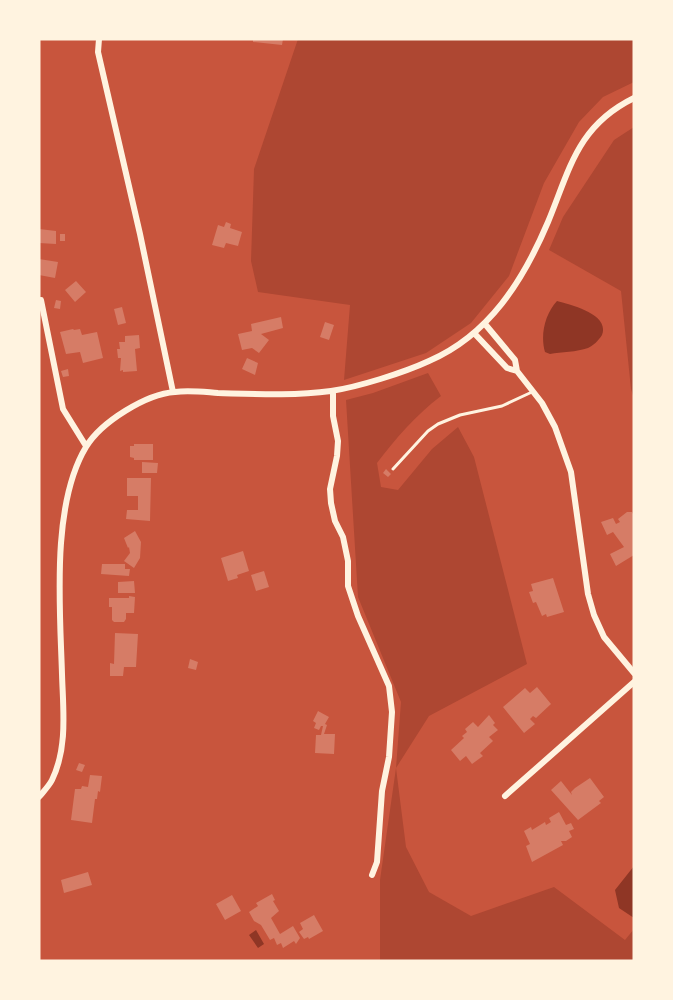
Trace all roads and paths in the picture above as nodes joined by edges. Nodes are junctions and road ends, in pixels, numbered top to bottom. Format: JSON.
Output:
{"nodes":[{"id":1,"x":99,"y":39,"type":"edge"},
{"id":2,"x":634,"y":98,"type":"edge"},
{"id":3,"x":41,"y":300,"type":"dead end"},
{"id":4,"x":485,"y":324,"type":"junction"},
{"id":5,"x":474,"y":333,"type":"junction"},
{"id":6,"x":508,"y":351,"type":"junction"},
{"id":7,"x":498,"y":359,"type":"junction"},
{"id":8,"x":517,"y":371,"type":"junction"},
{"id":9,"x":333,"y":391,"type":"junction"},
{"id":10,"x":533,"y":391,"type":"junction"},
{"id":11,"x":173,"y":392,"type":"junction"},
{"id":12,"x":86,"y":446,"type":"junction"},
{"id":13,"x":393,"y":469,"type":"dead end"},
{"id":14,"x":634,"y":673,"type":"edge"},
{"id":15,"x":634,"y":682,"type":"edge"},
{"id":16,"x":505,"y":796,"type":"dead end"},
{"id":17,"x":39,"y":797,"type":"edge"},
{"id":18,"x":372,"y":875,"type":"dead end"}],
"edges":[{"from":1,"to":11,"type":"street"},
{"from":2,"to":4,"type":"street"},
{"from":3,"to":12,"type":"street"},
{"from":4,"to":5,"type":"street"},
{"from":4,"to":6,"type":"street"},
{"from":5,"to":7,"type":"street"},
{"from":5,"to":9,"type":"street"},
{"from":6,"to":7,"type":"lane"},
{"from":6,"to":8,"type":"street"},
{"from":7,"to":8,"type":"street"},
{"from":8,"to":10,"type":"street"},
{"from":9,"to":11,"type":"street"},
{"from":9,"to":18,"type":"street"},
{"from":10,"to":13,"type":"lane"},
{"from":10,"to":14,"type":"street"},
{"from":11,"to":12,"type":"street"},
{"from":12,"to":17,"type":"street"},
{"from":15,"to":16,"type":"street"}]}
